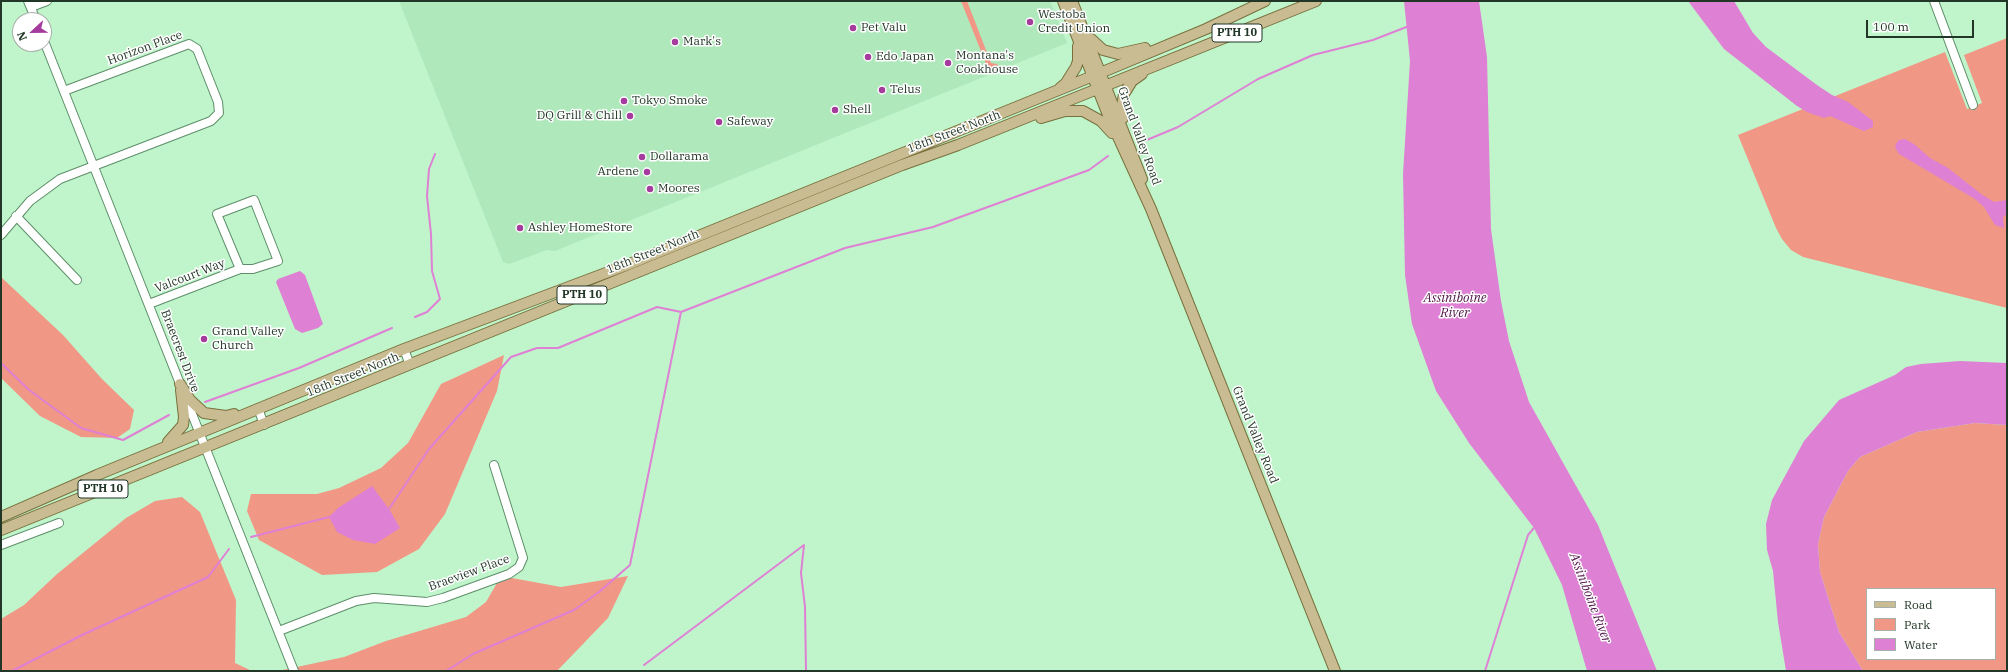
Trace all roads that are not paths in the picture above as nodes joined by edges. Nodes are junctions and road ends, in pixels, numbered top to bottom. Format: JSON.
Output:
{"nodes":[{"id":1,"x":47,"y":1,"type":"edge"},
{"id":2,"x":1063,"y":1,"type":"edge"},
{"id":3,"x":1072,"y":1,"type":"edge"},
{"id":4,"x":1265,"y":1,"type":"edge"},
{"id":5,"x":1316,"y":1,"type":"edge"},
{"id":6,"x":1934,"y":1,"type":"edge"},
{"id":7,"x":30,"y":4,"type":"edge"},
{"id":8,"x":1077,"y":23,"type":"junction"},
{"id":9,"x":1196,"y":33,"type":"junction"},
{"id":10,"x":48,"y":52,"type":"edge"},
{"id":11,"x":1158,"y":64,"type":"junction"},
{"id":12,"x":1097,"y":75,"type":"junction"},
{"id":13,"x":1102,"y":87,"type":"junction"},
{"id":14,"x":64,"y":91,"type":"junction"},
{"id":15,"x":1046,"y":96,"type":"junction"},
{"id":16,"x":1973,"y":105,"type":"dead end"},
{"id":17,"x":1127,"y":138,"type":"junction"},
{"id":18,"x":958,"y":145,"type":"junction"},
{"id":19,"x":1127,"y":159,"type":"junction"},
{"id":20,"x":94,"y":166,"type":"junction"},
{"id":21,"x":1151,"y":209,"type":"junction"},
{"id":22,"x":16,"y":216,"type":"junction"},
{"id":23,"x":1,"y":235,"type":"edge"},
{"id":24,"x":240,"y":269,"type":"junction"},
{"id":25,"x":77,"y":280,"type":"dead end"},
{"id":26,"x":149,"y":304,"type":"junction"},
{"id":27,"x":404,"y":349,"type":"junction"},
{"id":28,"x":410,"y":365,"type":"junction"},
{"id":29,"x":180,"y":384,"type":"junction"},
{"id":30,"x":255,"y":409,"type":"junction"},
{"id":31,"x":264,"y":425,"type":"junction"},
{"id":32,"x":200,"y":432,"type":"junction"},
{"id":33,"x":206,"y":447,"type":"junction"},
{"id":34,"x":162,"y":448,"type":"junction"},
{"id":35,"x":494,"y":465,"type":"dead end"},
{"id":36,"x":1,"y":517,"type":"edge"},
{"id":37,"x":59,"y":523,"type":"dead end"},
{"id":38,"x":1,"y":530,"type":"edge"},
{"id":39,"x":1,"y":545,"type":"edge"},
{"id":40,"x":279,"y":631,"type":"junction"},
{"id":41,"x":294,"y":671,"type":"edge"},
{"id":42,"x":1334,"y":671,"type":"edge"}],
"edges":[{"from":1,"to":7,"type":"street"},
{"from":2,"to":8,"type":"main road"},
{"from":3,"to":8,"type":"main road"},
{"from":4,"to":9,"type":"main road","name":"18th Street North","number":"PTH 10"},
{"from":5,"to":11,"type":"main road","name":"18th Street North","number":"PTH 10"},
{"from":6,"to":16,"type":"street"},
{"from":8,"to":9,"type":"main road"},
{"from":8,"to":12,"type":"main road","name":"Grand Valley Road"},
{"from":8,"to":15,"type":"main road"},
{"from":9,"to":12,"type":"main road","name":"18th Street North","number":"PTH 10"},
{"from":10,"to":14,"type":"street","name":"Braecrest Drive"},
{"from":11,"to":13,"type":"main road","name":"18th Street North","number":"PTH 10"},
{"from":11,"to":17,"type":"main road"},
{"from":12,"to":13,"type":"main road","name":"Grand Valley Road"},
{"from":12,"to":15,"type":"main road","name":"18th Street North","number":"PTH 10"},
{"from":13,"to":17,"type":"main road","name":"Grand Valley Road"},
{"from":13,"to":18,"type":"main road","name":"18th Street North","number":"PTH 10"},
{"from":13,"to":19,"type":"main road","name":"Grand Valley Road"},
{"from":14,"to":20,"type":"street","name":"Braecrest Drive"},
{"from":14,"to":20,"type":"street","name":"Horizon Place"},
{"from":15,"to":27,"type":"main road","name":"18th Street North","number":"PTH 10"},
{"from":17,"to":21,"type":"main road","name":"Grand Valley Road"},
{"from":18,"to":19,"type":"main road"},
{"from":18,"to":28,"type":"main road","name":"18th Street North","number":"PTH 10"},
{"from":19,"to":21,"type":"main road","name":"Grand Valley Road"},
{"from":20,"to":22,"type":"street"},
{"from":20,"to":26,"type":"street","name":"Braecrest Drive"},
{"from":21,"to":42,"type":"main road","name":"Grand Valley Road"},
{"from":22,"to":23,"type":"street"},
{"from":22,"to":25,"type":"street"},
{"from":24,"to":24,"type":"street","name":"Valcourt Way"},
{"from":24,"to":26,"type":"street","name":"Valcourt Way"},
{"from":26,"to":29,"type":"street","name":"Braecrest Drive"},
{"from":27,"to":28,"type":"street"},
{"from":27,"to":30,"type":"main road","name":"18th Street North","number":"PTH 10"},
{"from":28,"to":31,"type":"main road","name":"18th Street North","number":"PTH 10"},
{"from":29,"to":30,"type":"main road"},
{"from":29,"to":32,"type":"street","name":"Braecrest Drive"},
{"from":29,"to":34,"type":"main road"},
{"from":30,"to":31,"type":"street"},
{"from":30,"to":32,"type":"main road","name":"18th Street North","number":"PTH 10"},
{"from":31,"to":33,"type":"main road","name":"18th Street North","number":"PTH 10"},
{"from":32,"to":33,"type":"street","name":"Braecrest Drive"},
{"from":32,"to":34,"type":"main road","name":"18th Street North","number":"PTH 10"},
{"from":33,"to":38,"type":"main road","name":"18th Street North","number":"PTH 10"},
{"from":33,"to":40,"type":"street","name":"Braecrest Drive"},
{"from":34,"to":36,"type":"main road","name":"18th Street North","number":"PTH 10"},
{"from":35,"to":40,"type":"street","name":"Braeview Place"},
{"from":37,"to":39,"type":"street"},
{"from":40,"to":41,"type":"street","name":"Braecrest Drive"}]}
